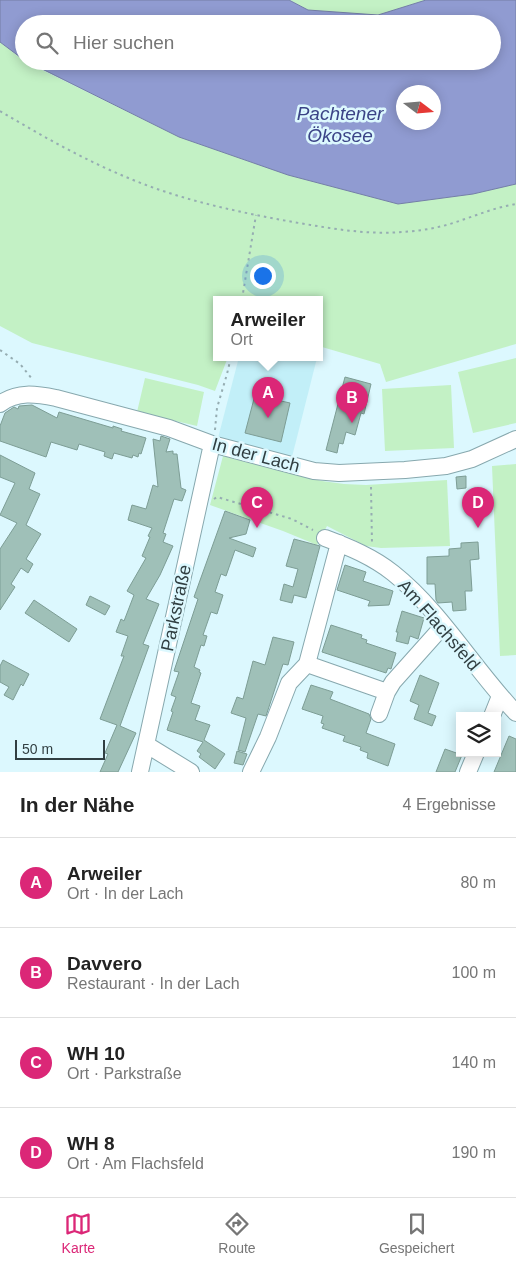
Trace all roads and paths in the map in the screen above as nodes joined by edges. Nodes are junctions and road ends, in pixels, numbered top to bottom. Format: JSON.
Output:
{"nodes":[{"id":1,"x":0,"y":112,"type":"edge"},
{"id":2,"x":516,"y":204,"type":"edge"},
{"id":3,"x":256,"y":215,"type":"junction"},
{"id":4,"x":242,"y":296,"type":"edge"},
{"id":5,"x":0,"y":350,"type":"edge"},
{"id":6,"x":230,"y":361,"type":"edge"},
{"id":7,"x":40,"y":395,"type":"junction"},
{"id":8,"x":0,"y":404,"type":"edge"},
{"id":9,"x":516,"y":439,"type":"edge"},
{"id":10,"x":212,"y":444,"type":"junction"},
{"id":11,"x":371,"y":484,"type":"dead end"},
{"id":12,"x":199,"y":500,"type":"junction"},
{"id":13,"x":332,"y":541,"type":"junction"},
{"id":14,"x":367,"y":556,"type":"junction"},
{"id":15,"x":443,"y":626,"type":"junction"},
{"id":16,"x":307,"y":664,"type":"junction"},
{"id":17,"x":387,"y":692,"type":"junction"},
{"id":18,"x":500,"y":696,"type":"junction"},
{"id":19,"x":494,"y":712,"type":"edge"},
{"id":20,"x":516,"y":713,"type":"edge"},
{"id":21,"x":379,"y":714,"type":"dead end"},
{"id":22,"x":147,"y":745,"type":"junction"},
{"id":23,"x":474,"y":757,"type":"edge"},
{"id":24,"x":140,"y":772,"type":"edge"},
{"id":25,"x":191,"y":772,"type":"edge"},
{"id":26,"x":251,"y":772,"type":"edge"},
{"id":27,"x":468,"y":772,"type":"edge"}],
"edges":[{"from":1,"to":3,"type":"path"},
{"from":2,"to":3,"type":"path"},
{"from":3,"to":4,"type":"path"},
{"from":5,"to":7,"type":"path"},
{"from":6,"to":10,"type":"path"},
{"from":7,"to":8,"type":"street","name":"In der Lach"},
{"from":7,"to":10,"type":"street","name":"In der Lach"},
{"from":9,"to":10,"type":"street","name":"In der Lach"},
{"from":10,"to":12,"type":"street","name":"Parkstraße"},
{"from":11,"to":14,"type":"path"},
{"from":12,"to":13,"type":"path"},
{"from":12,"to":22,"type":"street","name":"Parkstraße"},
{"from":13,"to":14,"type":"street","name":"Am Flachsfeld"},
{"from":13,"to":16,"type":"street"},
{"from":14,"to":15,"type":"street","name":"Am Flachsfeld"},
{"from":15,"to":17,"type":"street"},
{"from":15,"to":18,"type":"street","name":"Am Flachsfeld"},
{"from":16,"to":17,"type":"street"},
{"from":16,"to":26,"type":"street"},
{"from":17,"to":21,"type":"street"},
{"from":18,"to":19,"type":"street"},
{"from":18,"to":20,"type":"street","name":"Am Flachsfeld"},
{"from":22,"to":24,"type":"street","name":"Parkstraße"},
{"from":22,"to":25,"type":"street"},
{"from":23,"to":27,"type":"street"}]}
